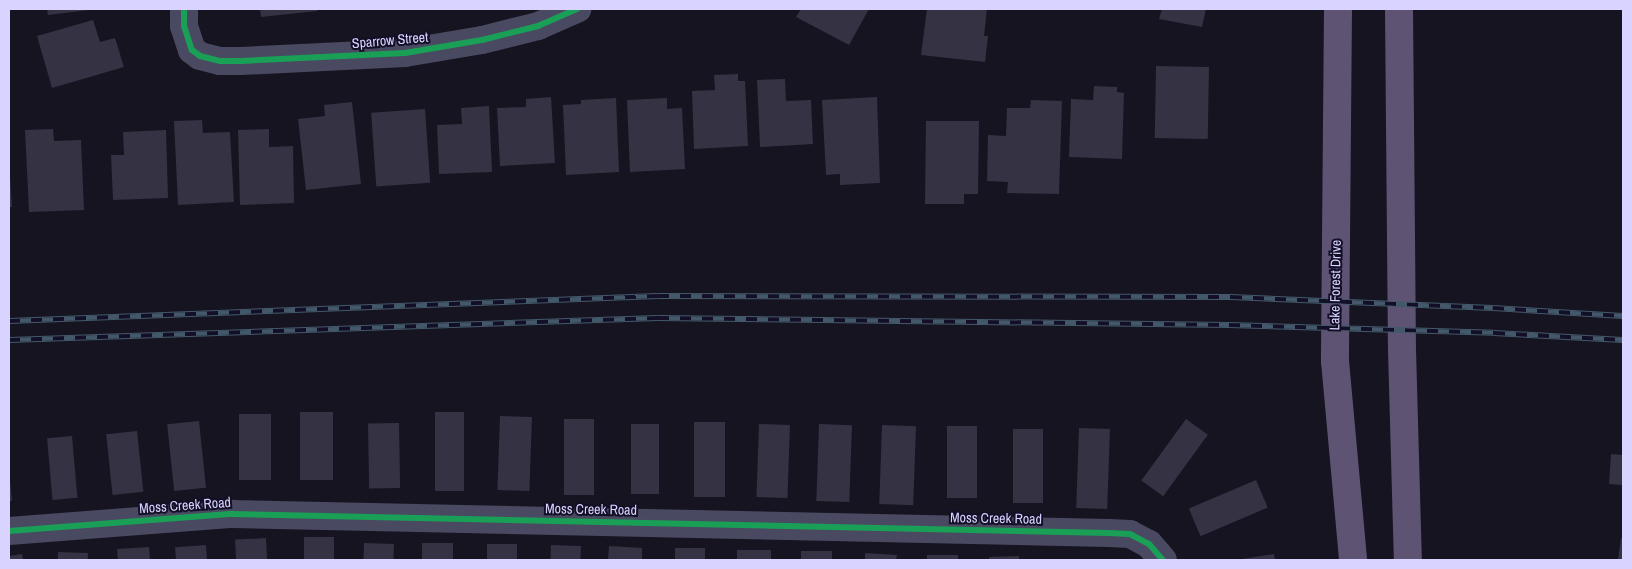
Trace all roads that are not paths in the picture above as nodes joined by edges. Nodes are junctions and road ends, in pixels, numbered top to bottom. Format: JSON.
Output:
{"nodes":[{"id":1,"x":184,"y":9,"type":"edge"},
{"id":2,"x":577,"y":9,"type":"edge"},
{"id":3,"x":1338,"y":9,"type":"edge"},
{"id":4,"x":1399,"y":9,"type":"edge"},
{"id":5,"x":9,"y":531,"type":"edge"},
{"id":6,"x":1163,"y":560,"type":"edge"},
{"id":7,"x":1353,"y":560,"type":"edge"},
{"id":8,"x":1408,"y":560,"type":"edge"}],
"edges":[{"from":1,"to":2,"type":"street","name":"Sparrow Street"},
{"from":3,"to":7,"type":"main road","name":"Lake Forest Drive"},
{"from":4,"to":8,"type":"main road"},
{"from":5,"to":6,"type":"street","name":"Moss Creek Road"}]}
